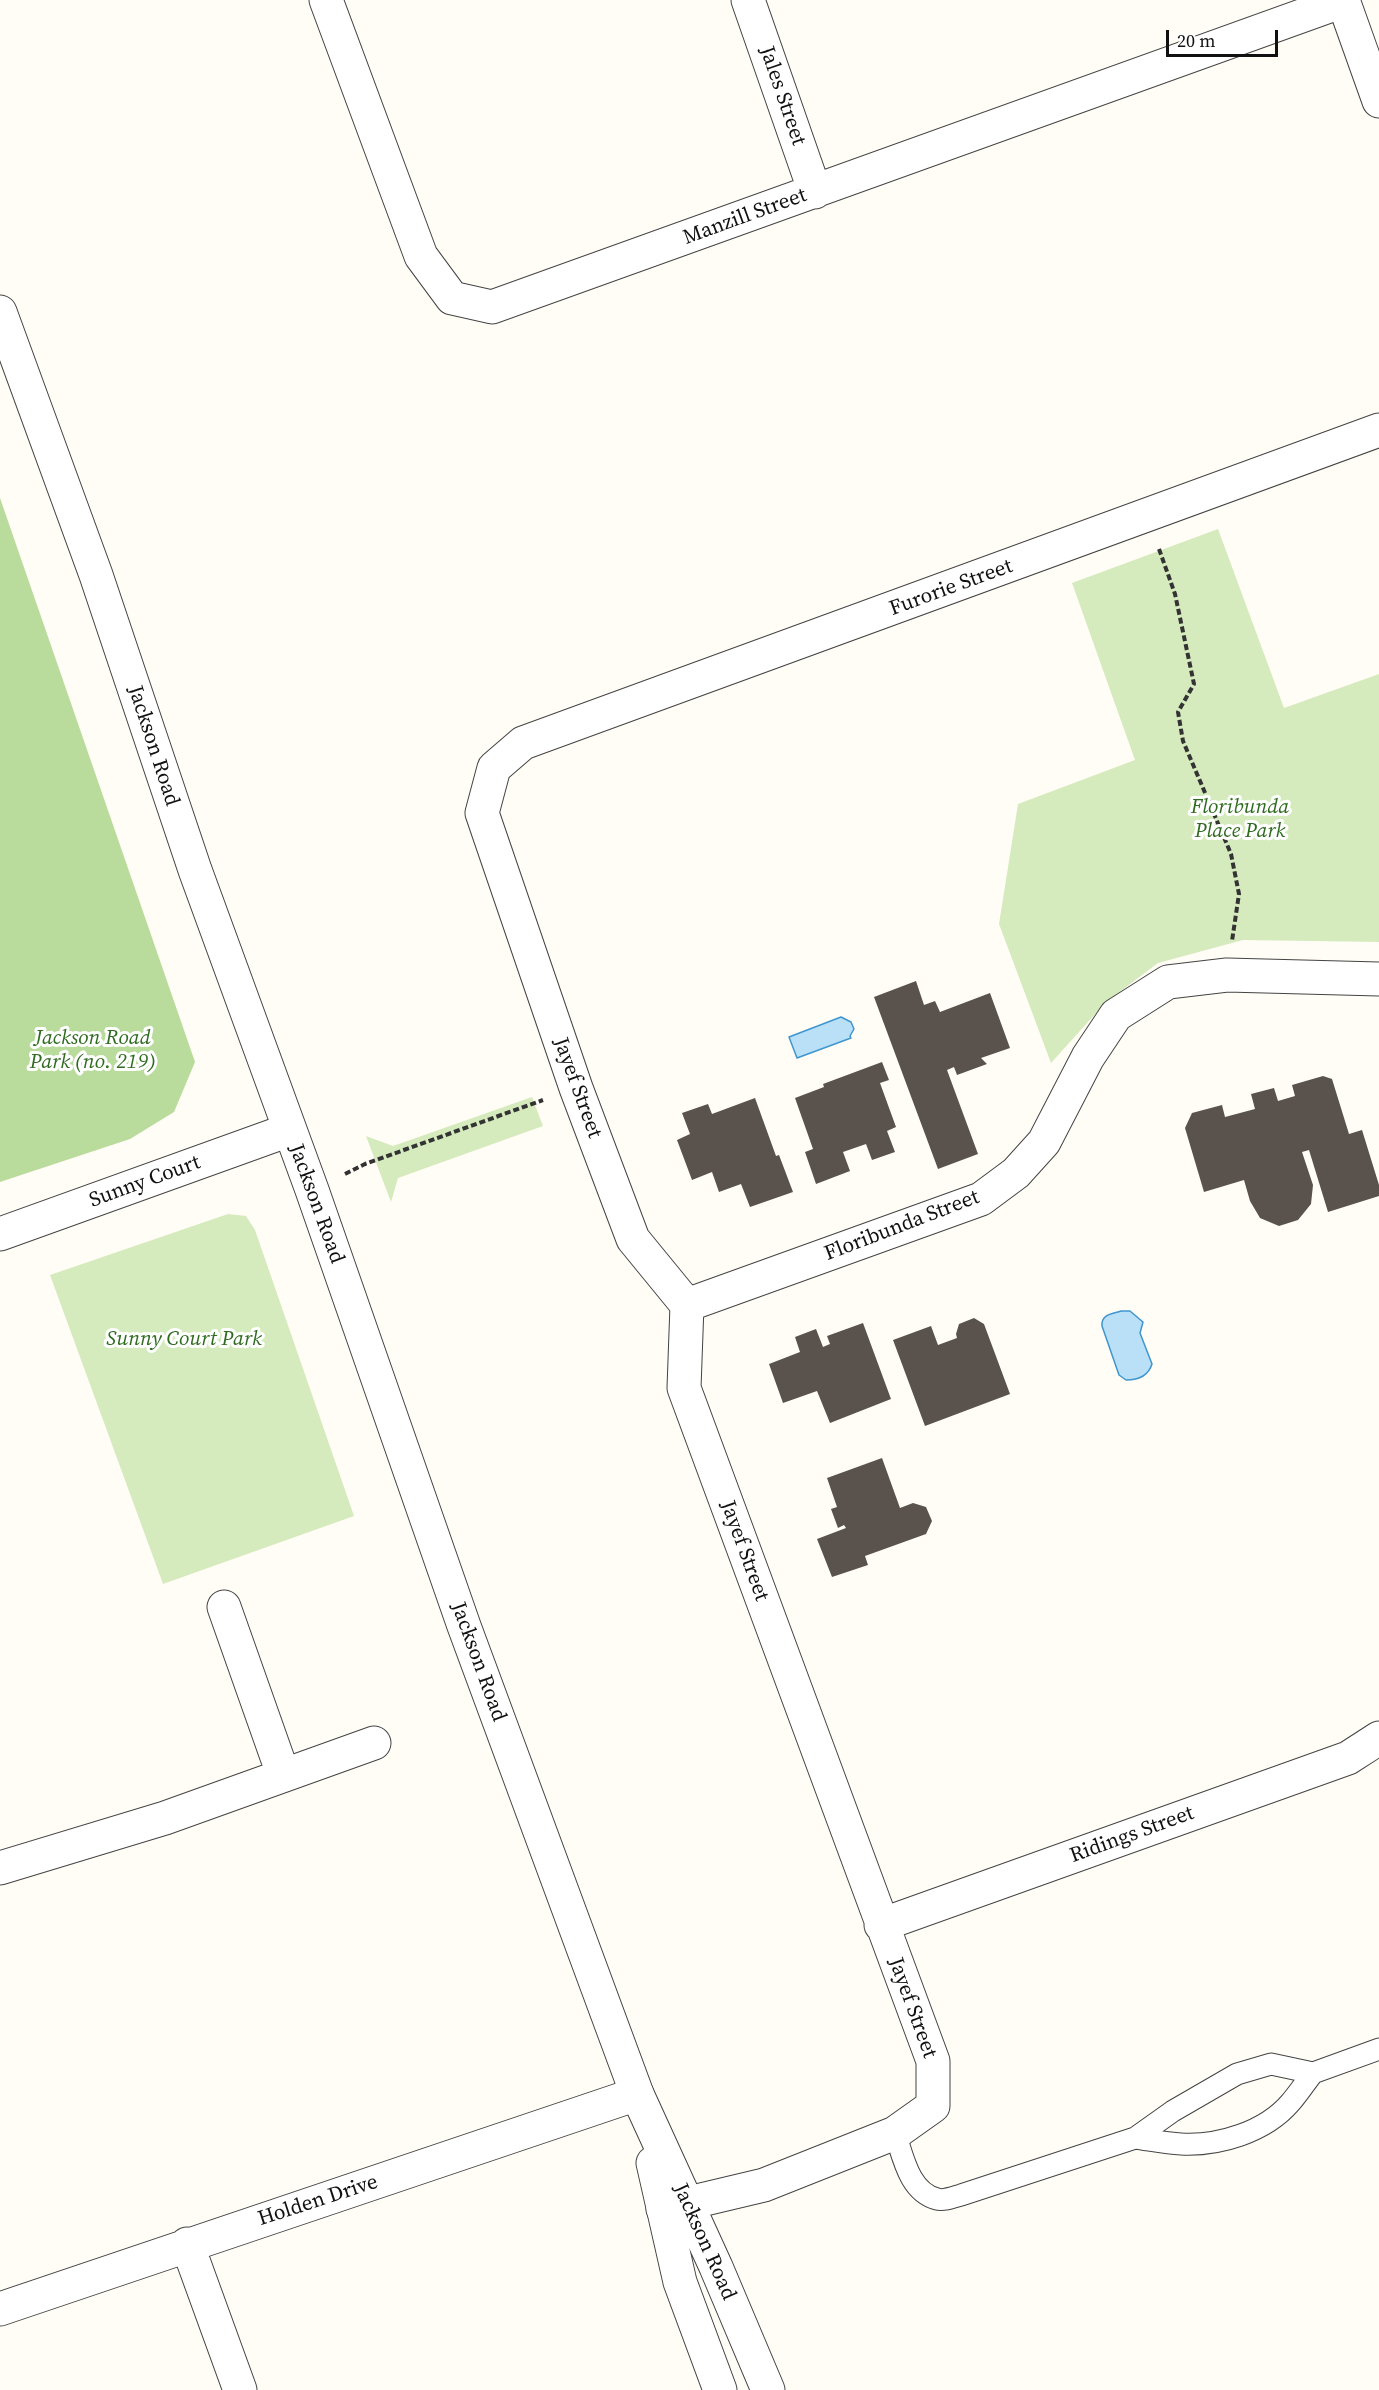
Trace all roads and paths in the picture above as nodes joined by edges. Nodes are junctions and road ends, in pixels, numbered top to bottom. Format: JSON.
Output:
{"nodes":[{"id":1,"x":326,"y":0,"type":"edge"},
{"id":2,"x":748,"y":0,"type":"edge"},
{"id":3,"x":1343,"y":0,"type":"edge"},
{"id":4,"x":1379,"y":101,"type":"edge"},
{"id":5,"x":815,"y":192,"type":"junction"},
{"id":6,"x":0,"y":312,"type":"edge"},
{"id":7,"x":1379,"y":430,"type":"edge"},
{"id":8,"x":1146,"y":515,"type":"junction"},
{"id":9,"x":523,"y":743,"type":"joint"},
{"id":10,"x":1227,"y":975,"type":"junction"},
{"id":11,"x":1379,"y":979,"type":"edge"},
{"id":12,"x":576,"y":1088,"type":"junction"},
{"id":13,"x":289,"y":1130,"type":"junction"},
{"id":14,"x":312,"y":1190,"type":"junction"},
{"id":15,"x":0,"y":1234,"type":"edge"},
{"id":16,"x":687,"y":1305,"type":"junction"},
{"id":17,"x":224,"y":1607,"type":"dead end"},
{"id":18,"x":1379,"y":1738,"type":"edge"},
{"id":19,"x":374,"y":1743,"type":"dead end"},
{"id":20,"x":283,"y":1774,"type":"junction"},
{"id":21,"x":0,"y":1868,"type":"edge"},
{"id":22,"x":881,"y":1924,"type":"junction"},
{"id":23,"x":1379,"y":2049,"type":"edge"},
{"id":24,"x":1313,"y":2073,"type":"junction"},
{"id":25,"x":636,"y":2094,"type":"junction"},
{"id":26,"x":895,"y":2133,"type":"junction"},
{"id":27,"x":1135,"y":2138,"type":"junction"},
{"id":28,"x":675,"y":2206,"type":"junction"},
{"id":29,"x":188,"y":2244,"type":"junction"},
{"id":30,"x":0,"y":2309,"type":"edge"},
{"id":31,"x":240,"y":2390,"type":"edge"},
{"id":32,"x":720,"y":2390,"type":"edge"},
{"id":33,"x":768,"y":2390,"type":"edge"}],
"edges":[{"from":1,"to":5,"type":"street","name":"Manzill Street"},
{"from":2,"to":5,"type":"street","name":"Jales Street"},
{"from":3,"to":4,"type":"street"},
{"from":3,"to":5,"type":"street","name":"Manzill Street"},
{"from":6,"to":13,"type":"street","name":"Jackson Road"},
{"from":7,"to":8,"type":"street","name":"Furorie Street"},
{"from":8,"to":9,"type":"street","name":"Furorie Street"},
{"from":8,"to":10,"type":"path"},
{"from":9,"to":12,"type":"street","name":"Jayef Street"},
{"from":10,"to":11,"type":"street","name":"Floribunda Street"},
{"from":10,"to":16,"type":"street","name":"Floribunda Street"},
{"from":12,"to":14,"type":"path"},
{"from":12,"to":16,"type":"street","name":"Jayef Street"},
{"from":13,"to":14,"type":"street","name":"Jackson Road"},
{"from":13,"to":15,"type":"street","name":"Sunny Court"},
{"from":14,"to":25,"type":"street","name":"Jackson Road"},
{"from":16,"to":22,"type":"street","name":"Jayef Street"},
{"from":17,"to":20,"type":"street"},
{"from":18,"to":22,"type":"street","name":"Ridings Street"},
{"from":19,"to":20,"type":"street"},
{"from":20,"to":21,"type":"street"},
{"from":22,"to":26,"type":"street","name":"Jayef Street"},
{"from":23,"to":24,"type":"lane"},
{"from":24,"to":27,"type":"lane"},
{"from":24,"to":27,"type":"lane"},
{"from":25,"to":28,"type":"street","name":"Jackson Road"},
{"from":25,"to":29,"type":"street","name":"Holden Drive"},
{"from":26,"to":27,"type":"lane"},
{"from":26,"to":28,"type":"street","name":"Jayef Street"},
{"from":28,"to":32,"type":"street","name":"Jackson Road"},
{"from":28,"to":33,"type":"street","name":"Jackson Road"},
{"from":29,"to":30,"type":"street","name":"Holden Drive"},
{"from":29,"to":31,"type":"street"}]}
